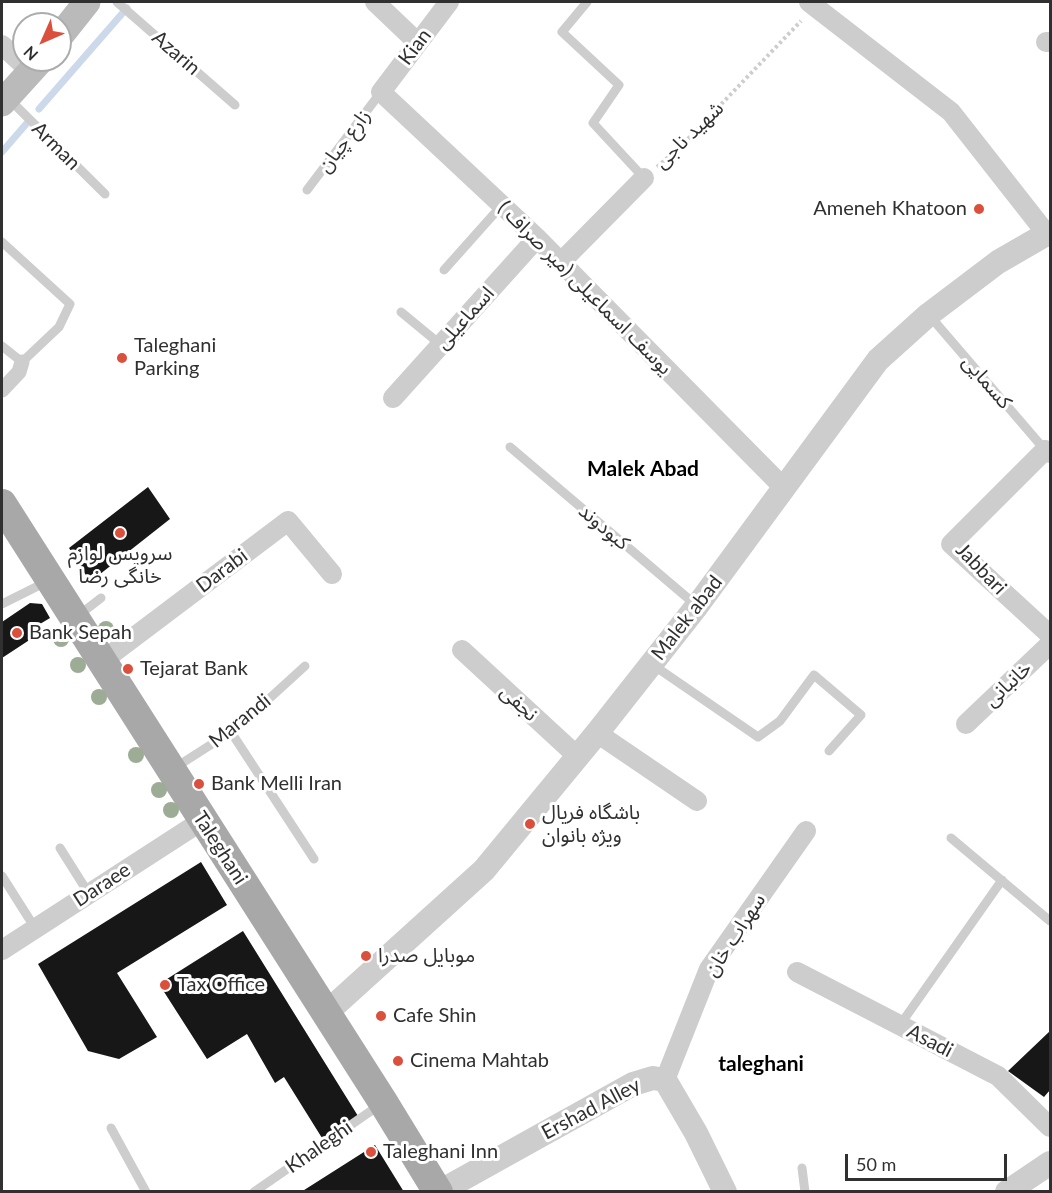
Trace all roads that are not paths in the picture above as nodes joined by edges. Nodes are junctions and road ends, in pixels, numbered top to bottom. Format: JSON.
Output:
{"nodes":[{"id":1,"x":87,"y":2,"type":"edge"},
{"id":2,"x":117,"y":2,"type":"edge"},
{"id":3,"x":375,"y":2,"type":"edge"},
{"id":4,"x":449,"y":2,"type":"edge"},
{"id":5,"x":587,"y":2,"type":"edge"},
{"id":6,"x":811,"y":4,"type":"edge"},
{"id":7,"x":72,"y":21,"type":"edge"},
{"id":8,"x":418,"y":43,"type":"junction"},
{"id":9,"x":30,"y":72,"type":"edge"},
{"id":10,"x":381,"y":92,"type":"junction"},
{"id":11,"x":4,"y":100,"type":"edge"},
{"id":12,"x":235,"y":105,"type":"dead end"},
{"id":13,"x":644,"y":178,"type":"joint"},
{"id":14,"x":307,"y":190,"type":"dead end"},
{"id":15,"x":105,"y":194,"type":"dead end"},
{"id":16,"x":502,"y":205,"type":"junction"},
{"id":17,"x":1048,"y":233,"type":"edge"},
{"id":18,"x":537,"y":238,"type":"junction"},
{"id":19,"x":2,"y":242,"type":"edge"},
{"id":20,"x":561,"y":262,"type":"junction"},
{"id":21,"x":444,"y":270,"type":"dead end"},
{"id":22,"x":401,"y":312,"type":"dead end"},
{"id":23,"x":928,"y":315,"type":"junction"},
{"id":24,"x":441,"y":345,"type":"junction"},
{"id":25,"x":2,"y":346,"type":"edge"},
{"id":26,"x":22,"y":362,"type":"junction"},
{"id":27,"x":2,"y":390,"type":"edge"},
{"id":28,"x":393,"y":398,"type":"dead end"},
{"id":29,"x":510,"y":447,"type":"dead end"},
{"id":30,"x":1048,"y":451,"type":"edge"},
{"id":31,"x":784,"y":488,"type":"junction"},
{"id":32,"x":2,"y":504,"type":"edge"},
{"id":33,"x":332,"y":574,"type":"dead end"},
{"id":34,"x":50,"y":581,"type":"junction"},
{"id":35,"x":101,"y":598,"type":"dead end"},
{"id":36,"x":2,"y":604,"type":"edge"},
{"id":37,"x":697,"y":606,"type":"junction"},
{"id":38,"x":74,"y":619,"type":"junction"},
{"id":39,"x":1050,"y":635,"type":"edge"},
{"id":40,"x":1050,"y":644,"type":"edge"},
{"id":41,"x":462,"y":650,"type":"dead end"},
{"id":42,"x":101,"y":662,"type":"junction"},
{"id":43,"x":651,"y":664,"type":"junction"},
{"id":44,"x":305,"y":666,"type":"dead end"},
{"id":45,"x":966,"y":724,"type":"dead end"},
{"id":46,"x":231,"y":732,"type":"junction"},
{"id":47,"x":597,"y":733,"type":"junction"},
{"id":48,"x":829,"y":752,"type":"dead end"},
{"id":49,"x":577,"y":756,"type":"junction"},
{"id":50,"x":171,"y":770,"type":"junction"},
{"id":51,"x":697,"y":801,"type":"dead end"},
{"id":52,"x":203,"y":820,"type":"junction"},
{"id":53,"x":806,"y":831,"type":"dead end"},
{"id":54,"x":951,"y":837,"type":"dead end"},
{"id":55,"x":60,"y":848,"type":"dead end"},
{"id":56,"x":314,"y":859,"type":"dead end"},
{"id":57,"x":2,"y":876,"type":"edge"},
{"id":58,"x":1002,"y":880,"type":"junction"},
{"id":59,"x":89,"y":894,"type":"junction"},
{"id":60,"x":1050,"y":921,"type":"edge"},
{"id":61,"x":35,"y":928,"type":"junction"},
{"id":62,"x":2,"y":950,"type":"edge"},
{"id":63,"x":797,"y":972,"type":"dead end"},
{"id":64,"x":326,"y":1013,"type":"junction"},
{"id":65,"x":900,"y":1025,"type":"junction"},
{"id":66,"x":665,"y":1080,"type":"junction"},
{"id":67,"x":383,"y":1102,"type":"junction"},
{"id":68,"x":1050,"y":1127,"type":"edge"},
{"id":69,"x":111,"y":1128,"type":"dead end"},
{"id":70,"x":1050,"y":1163,"type":"edge"},
{"id":71,"x":802,"y":1168,"type":"dead end"},
{"id":72,"x":146,"y":1191,"type":"edge"},
{"id":73,"x":254,"y":1191,"type":"edge"},
{"id":74,"x":438,"y":1191,"type":"edge"},
{"id":75,"x":725,"y":1191,"type":"edge"},
{"id":76,"x":805,"y":1191,"type":"edge"},
{"id":77,"x":1008,"y":1191,"type":"edge"}],
"edges":[{"from":1,"to":7,"type":"main road"},
{"from":2,"to":12,"type":"lane","name":"Azarin"},
{"from":3,"to":8,"type":"street"},
{"from":4,"to":8,"type":"street","name":"Kian"},
{"from":5,"to":13,"type":"lane"},
{"from":6,"to":17,"type":"street"},
{"from":8,"to":10,"type":"street","name":"Kian"},
{"from":9,"to":11,"type":"main road"},
{"from":10,"to":14,"type":"lane","name":"زارع چیان"},
{"from":10,"to":16,"type":"street","name":"یوسف اسماعیلی (میر صراف )"},
{"from":11,"to":15,"type":"lane","name":"Arman"},
{"from":13,"to":20,"type":"street","name":"شهید ناجی"},
{"from":16,"to":18,"type":"street","name":"یوسف اسماعیلی (میر صراف )"},
{"from":16,"to":21,"type":"lane"},
{"from":17,"to":23,"type":"street","name":"Malek abad"},
{"from":18,"to":20,"type":"street","name":"یوسف اسماعیلی (میر صراف )"},
{"from":18,"to":24,"type":"street","name":"اسماعیلی"},
{"from":19,"to":26,"type":"lane"},
{"from":20,"to":31,"type":"street","name":"یوسف اسماعیلی (میر صراف )"},
{"from":22,"to":24,"type":"lane"},
{"from":23,"to":30,"type":"lane","name":"کسمایی"},
{"from":23,"to":31,"type":"street","name":"Malek abad"},
{"from":24,"to":28,"type":"street","name":"اسماعیلی"},
{"from":25,"to":26,"type":"lane"},
{"from":26,"to":27,"type":"street"},
{"from":29,"to":37,"type":"lane","name":"کبودوند"},
{"from":30,"to":39,"type":"street","name":"Jabbari"},
{"from":31,"to":37,"type":"street","name":"Malek abad"},
{"from":32,"to":34,"type":"main road","name":"Taleghani"},
{"from":33,"to":42,"type":"street","name":"Darabi"},
{"from":34,"to":36,"type":"lane"},
{"from":34,"to":38,"type":"main road","name":"Taleghani"},
{"from":35,"to":38,"type":"lane"},
{"from":37,"to":43,"type":"street","name":"Malek abad"},
{"from":38,"to":42,"type":"main road","name":"Taleghani"},
{"from":40,"to":45,"type":"street","name":"خانبانی"},
{"from":41,"to":49,"type":"street","name":"نجفی"},
{"from":42,"to":50,"type":"main road","name":"Taleghani"},
{"from":43,"to":47,"type":"street","name":"Malek abad"},
{"from":43,"to":48,"type":"lane"},
{"from":44,"to":46,"type":"lane","name":"Marandi"},
{"from":46,"to":50,"type":"lane","name":"Marandi"},
{"from":46,"to":56,"type":"lane"},
{"from":47,"to":49,"type":"street","name":"Malek abad"},
{"from":47,"to":51,"type":"street"},
{"from":49,"to":64,"type":"street","name":"Malek abad"},
{"from":50,"to":52,"type":"main road","name":"Taleghani"},
{"from":52,"to":59,"type":"street","name":"Daraee"},
{"from":52,"to":64,"type":"main road","name":"Taleghani"},
{"from":53,"to":66,"type":"street","name":"سهراب خان"},
{"from":54,"to":58,"type":"lane"},
{"from":55,"to":59,"type":"lane"},
{"from":57,"to":61,"type":"lane"},
{"from":58,"to":60,"type":"lane"},
{"from":58,"to":65,"type":"lane"},
{"from":59,"to":61,"type":"street","name":"Daraee"},
{"from":61,"to":62,"type":"street","name":"Daraee"},
{"from":63,"to":65,"type":"street","name":"Asadi"},
{"from":64,"to":67,"type":"main road","name":"Taleghani"},
{"from":65,"to":68,"type":"street","name":"Asadi"},
{"from":66,"to":74,"type":"street","name":"Ershad Alley"},
{"from":66,"to":75,"type":"street","name":"Ershad Alley"},
{"from":67,"to":73,"type":"lane","name":"Khaleghi"},
{"from":67,"to":74,"type":"main road","name":"Taleghani"},
{"from":69,"to":72,"type":"lane"},
{"from":70,"to":77,"type":"street"},
{"from":71,"to":76,"type":"lane"}]}
